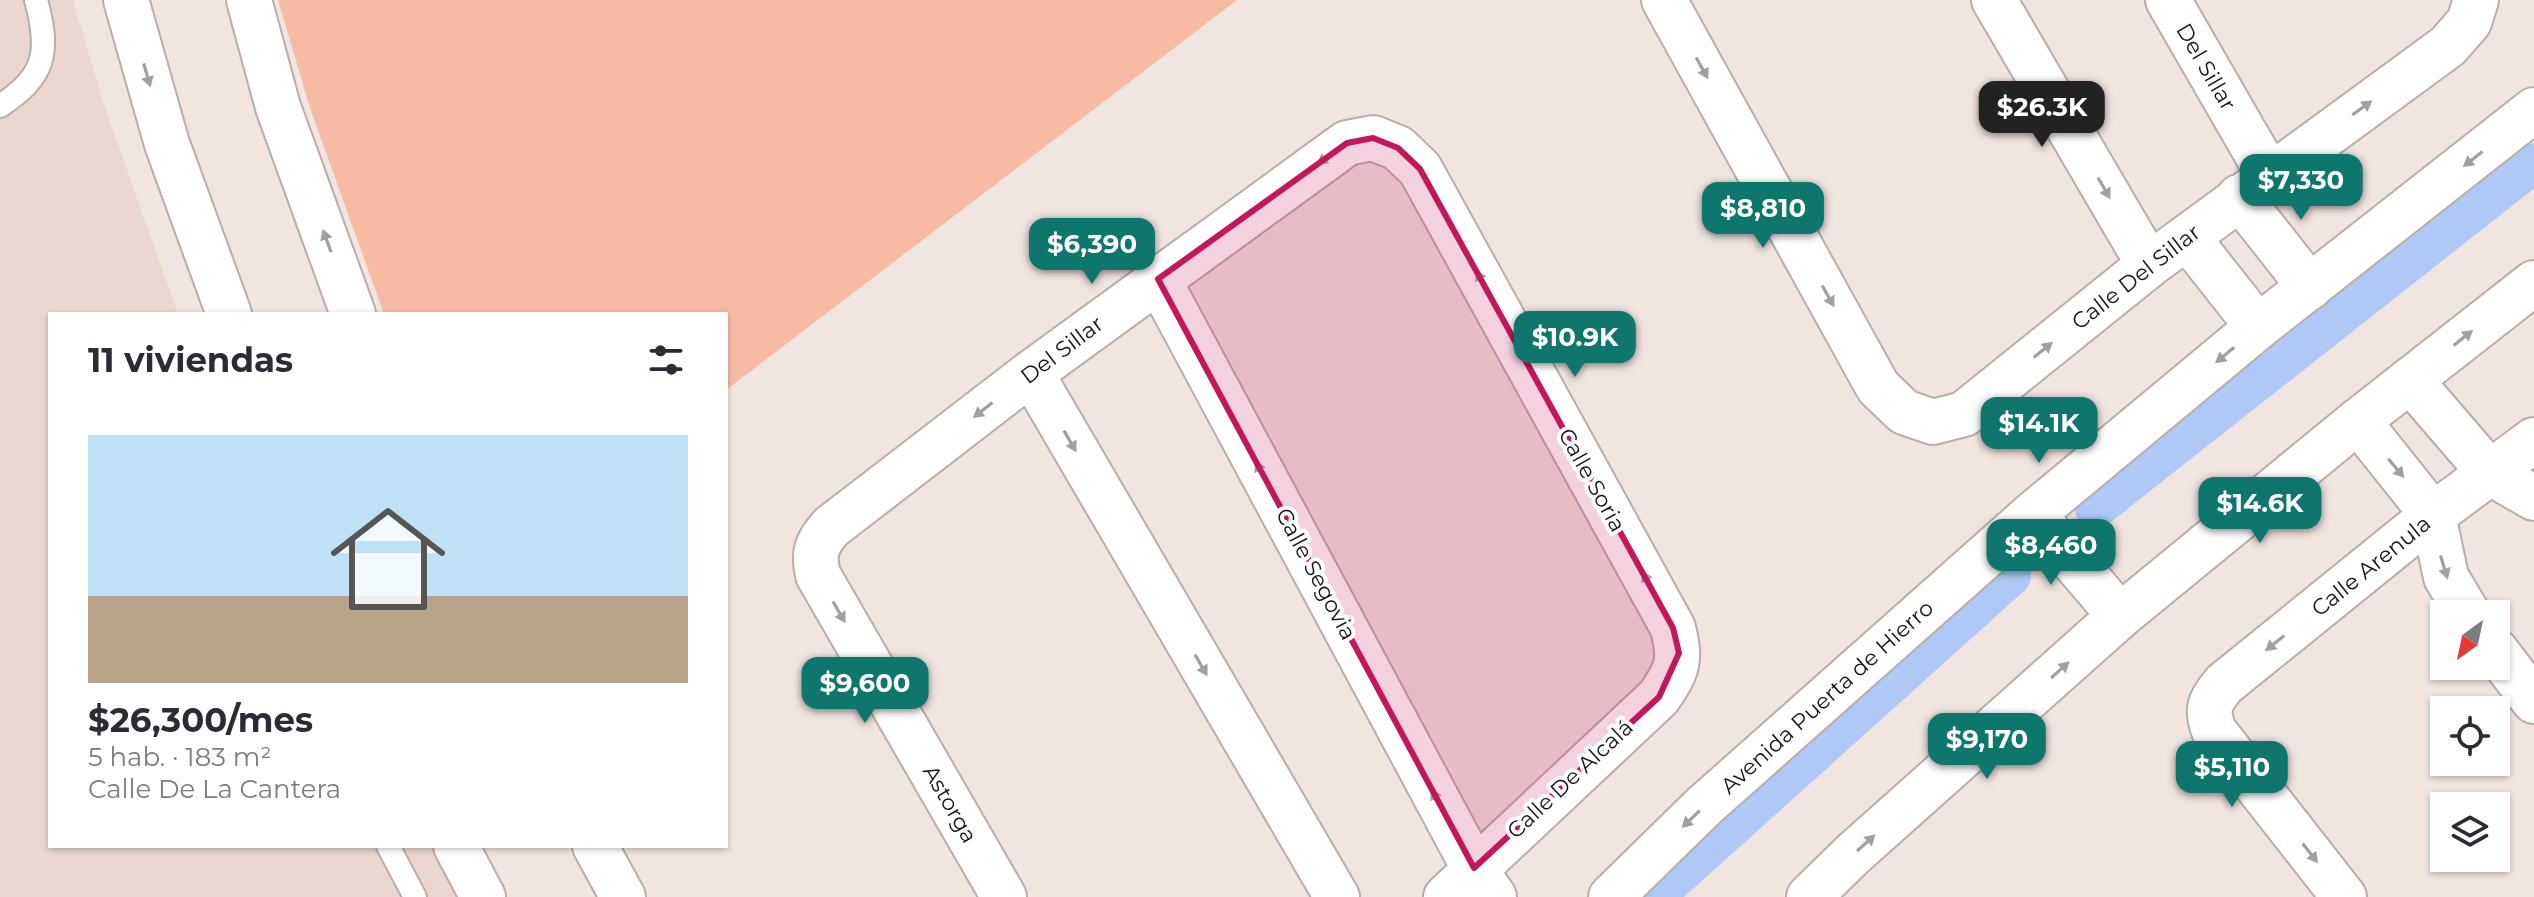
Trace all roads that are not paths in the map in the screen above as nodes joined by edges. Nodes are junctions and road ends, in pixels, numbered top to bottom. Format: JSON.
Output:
{"nodes":[{"id":1,"x":36,"y":0,"type":"edge"},
{"id":2,"x":126,"y":0,"type":"edge"},
{"id":3,"x":249,"y":0,"type":"edge"},
{"id":4,"x":1664,"y":0,"type":"edge"},
{"id":5,"x":1994,"y":0,"type":"edge"},
{"id":6,"x":2168,"y":0,"type":"edge"},
{"id":7,"x":2476,"y":0,"type":"edge"},
{"id":8,"x":0,"y":106,"type":"edge"},
{"id":9,"x":2534,"y":110,"type":"edge"},
{"id":10,"x":1398,"y":148,"type":"joint"},
{"id":11,"x":2254,"y":186,"type":"junction"},
{"id":12,"x":2187,"y":237,"type":"junction"},
{"id":13,"x":2149,"y":265,"type":"junction"},
{"id":14,"x":1158,"y":279,"type":"junction"},
{"id":15,"x":2534,"y":283,"type":"edge"},
{"id":16,"x":2310,"y":287,"type":"junction"},
{"id":17,"x":228,"y":312,"type":"edge"},
{"id":18,"x":352,"y":312,"type":"edge"},
{"id":19,"x":2258,"y":327,"type":"junction"},
{"id":20,"x":1031,"y":373,"type":"junction"},
{"id":21,"x":2410,"y":380,"type":"junction"},
{"id":22,"x":2358,"y":421,"type":"junction"},
{"id":23,"x":2534,"y":440,"type":"edge"},
{"id":24,"x":2489,"y":472,"type":"junction"},
{"id":25,"x":2534,"y":498,"type":"edge"},
{"id":26,"x":2033,"y":514,"type":"junction"},
{"id":27,"x":2433,"y":515,"type":"junction"},
{"id":28,"x":819,"y":541,"type":"joint"},
{"id":29,"x":2460,"y":600,"type":"edge"},
{"id":30,"x":2120,"y":616,"type":"junction"},
{"id":31,"x":1679,"y":653,"type":"joint"},
{"id":32,"x":2510,"y":669,"type":"edge"},
{"id":33,"x":2534,"y":701,"type":"edge"},
{"id":34,"x":389,"y":848,"type":"edge"},
{"id":35,"x":457,"y":848,"type":"edge"},
{"id":36,"x":596,"y":848,"type":"edge"},
{"id":37,"x":1471,"y":887,"type":"edge"},
{"id":38,"x":415,"y":897,"type":"edge"},
{"id":39,"x":483,"y":897,"type":"edge"},
{"id":40,"x":623,"y":897,"type":"edge"},
{"id":41,"x":1004,"y":897,"type":"edge"},
{"id":42,"x":1337,"y":897,"type":"edge"},
{"id":43,"x":1611,"y":897,"type":"edge"},
{"id":44,"x":1809,"y":897,"type":"edge"},
{"id":45,"x":2344,"y":897,"type":"edge"}],
"edges":[{"from":1,"to":8,"type":"lane"},
{"from":2,"to":17,"type":"street","one_way":true},
{"from":18,"to":3,"type":"street","one_way":true},
{"from":4,"to":13,"type":"street","name":"Calle Del Sillar","one_way":true},
{"from":5,"to":13,"type":"street","one_way":true},
{"from":6,"to":11,"type":"street","name":"Del Sillar"},
{"from":11,"to":7,"type":"street","name":"Calle Del Sillar","one_way":true},
{"from":9,"to":16,"type":"street","name":"Avenida Puerta de Hierro","one_way":true},
{"from":10,"to":14,"type":"street","name":"Del Sillar","one_way":true},
{"from":31,"to":10,"type":"street","name":"Calle Soria","one_way":true},
{"from":11,"to":12,"type":"street","name":"Calle Del Sillar"},
{"from":11,"to":16,"type":"street","name":"Del Sillar"},
{"from":12,"to":13,"type":"street","name":"Calle Del Sillar"},
{"from":12,"to":19,"type":"street"},
{"from":14,"to":20,"type":"street","name":"Del Sillar"},
{"from":37,"to":14,"type":"street","name":"Calle Segovia","one_way":true},
{"from":21,"to":15,"type":"street","one_way":true},
{"from":16,"to":19,"type":"street","name":"Avenida Puerta de Hierro"},
{"from":19,"to":26,"type":"street","name":"Avenida Puerta de Hierro","one_way":true},
{"from":20,"to":28,"type":"street","name":"Del Sillar","one_way":true},
{"from":20,"to":42,"type":"street","one_way":true},
{"from":21,"to":22,"type":"street"},
{"from":21,"to":24,"type":"street"},
{"from":22,"to":27,"type":"street","one_way":true},
{"from":22,"to":30,"type":"street"},
{"from":23,"to":24,"type":"street","name":"Calle Arenula"},
{"from":24,"to":25,"type":"street"},
{"from":24,"to":27,"type":"street","name":"Calle Arenula"},
{"from":26,"to":30,"type":"street"},
{"from":26,"to":43,"type":"street","name":"Avenida Puerta de Hierro","one_way":true},
{"from":27,"to":29,"type":"street","one_way":true},
{"from":27,"to":45,"type":"street","name":"Calle Arenula","one_way":true},
{"from":28,"to":41,"type":"street","name":"Astorga","one_way":true},
{"from":44,"to":30,"type":"street","one_way":true},
{"from":31,"to":37,"type":"street","name":"Calle De Alcalá"},
{"from":32,"to":33,"type":"street"},
{"from":34,"to":38,"type":"lane"},
{"from":35,"to":39,"type":"street"},
{"from":36,"to":40,"type":"street"}]}
